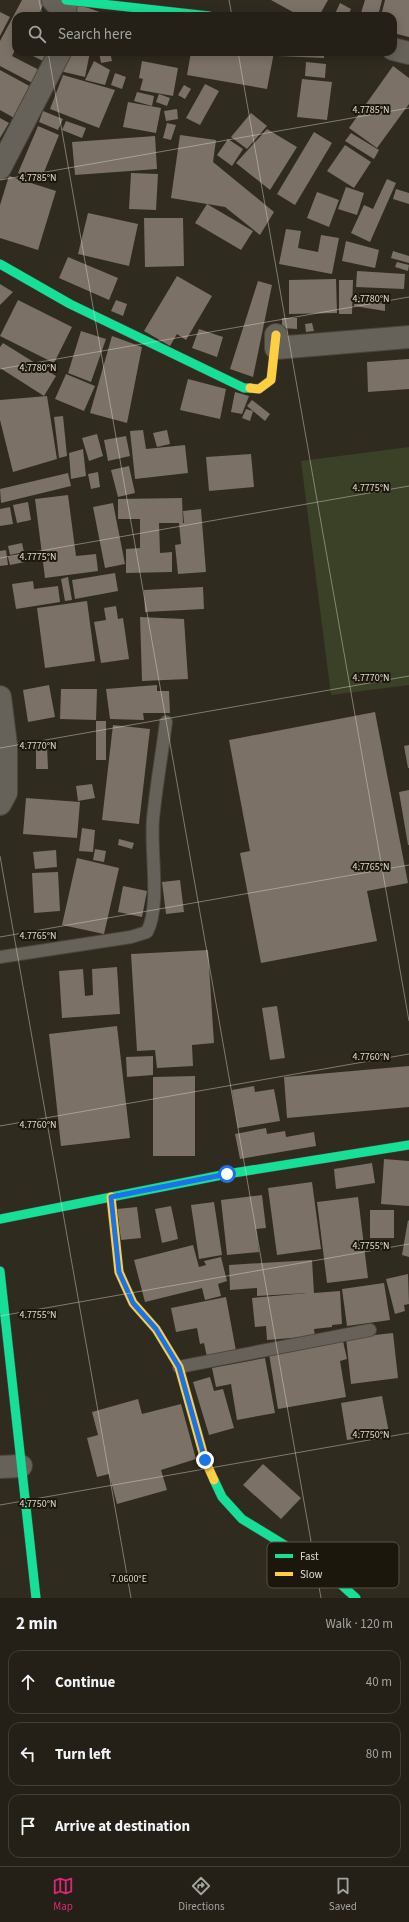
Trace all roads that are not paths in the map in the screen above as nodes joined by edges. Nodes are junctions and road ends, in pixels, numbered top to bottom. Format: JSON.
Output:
{"nodes":[{"id":1,"x":64,"y":6,"type":"edge"},
{"id":2,"x":151,"y":12,"type":"edge"},
{"id":3,"x":397,"y":50,"type":"edge"},
{"id":4,"x":409,"y":53,"type":"edge"},
{"id":5,"x":58,"y":56,"type":"edge"},
{"id":6,"x":0,"y":168,"type":"edge"},
{"id":7,"x":0,"y":264,"type":"edge"},
{"id":8,"x":276,"y":335,"type":"joint"},
{"id":9,"x":409,"y":337,"type":"edge"},
{"id":10,"x":0,"y":697,"type":"edge"},
{"id":11,"x":166,"y":722,"type":"dead end"},
{"id":12,"x":0,"y":804,"type":"edge"},
{"id":13,"x":0,"y":957,"type":"edge"},
{"id":14,"x":409,"y":1146,"type":"edge"},
{"id":15,"x":111,"y":1197,"type":"junction"},
{"id":16,"x":0,"y":1219,"type":"edge"},
{"id":17,"x":0,"y":1271,"type":"edge"},
{"id":18,"x":370,"y":1330,"type":"dead end"},
{"id":19,"x":179,"y":1367,"type":"junction"},
{"id":20,"x":10,"y":1467,"type":"edge"},
{"id":21,"x":280,"y":1542,"type":"edge"},
{"id":22,"x":345,"y":1588,"type":"edge"},
{"id":23,"x":36,"y":1598,"type":"edge"},
{"id":24,"x":356,"y":1598,"type":"edge"}],
"edges":[{"from":1,"to":2,"type":"street"},
{"from":3,"to":4,"type":"street"},
{"from":5,"to":6,"type":"street"},
{"from":7,"to":8,"type":"street"},
{"from":8,"to":9,"type":"street"},
{"from":10,"to":12,"type":"street"},
{"from":11,"to":13,"type":"lane"},
{"from":14,"to":15,"type":"street"},
{"from":15,"to":16,"type":"street"},
{"from":15,"to":19,"type":"street"},
{"from":17,"to":20,"type":"street"},
{"from":18,"to":19,"type":"lane"},
{"from":19,"to":21,"type":"street"},
{"from":20,"to":23,"type":"street"},
{"from":22,"to":24,"type":"street"}]}
